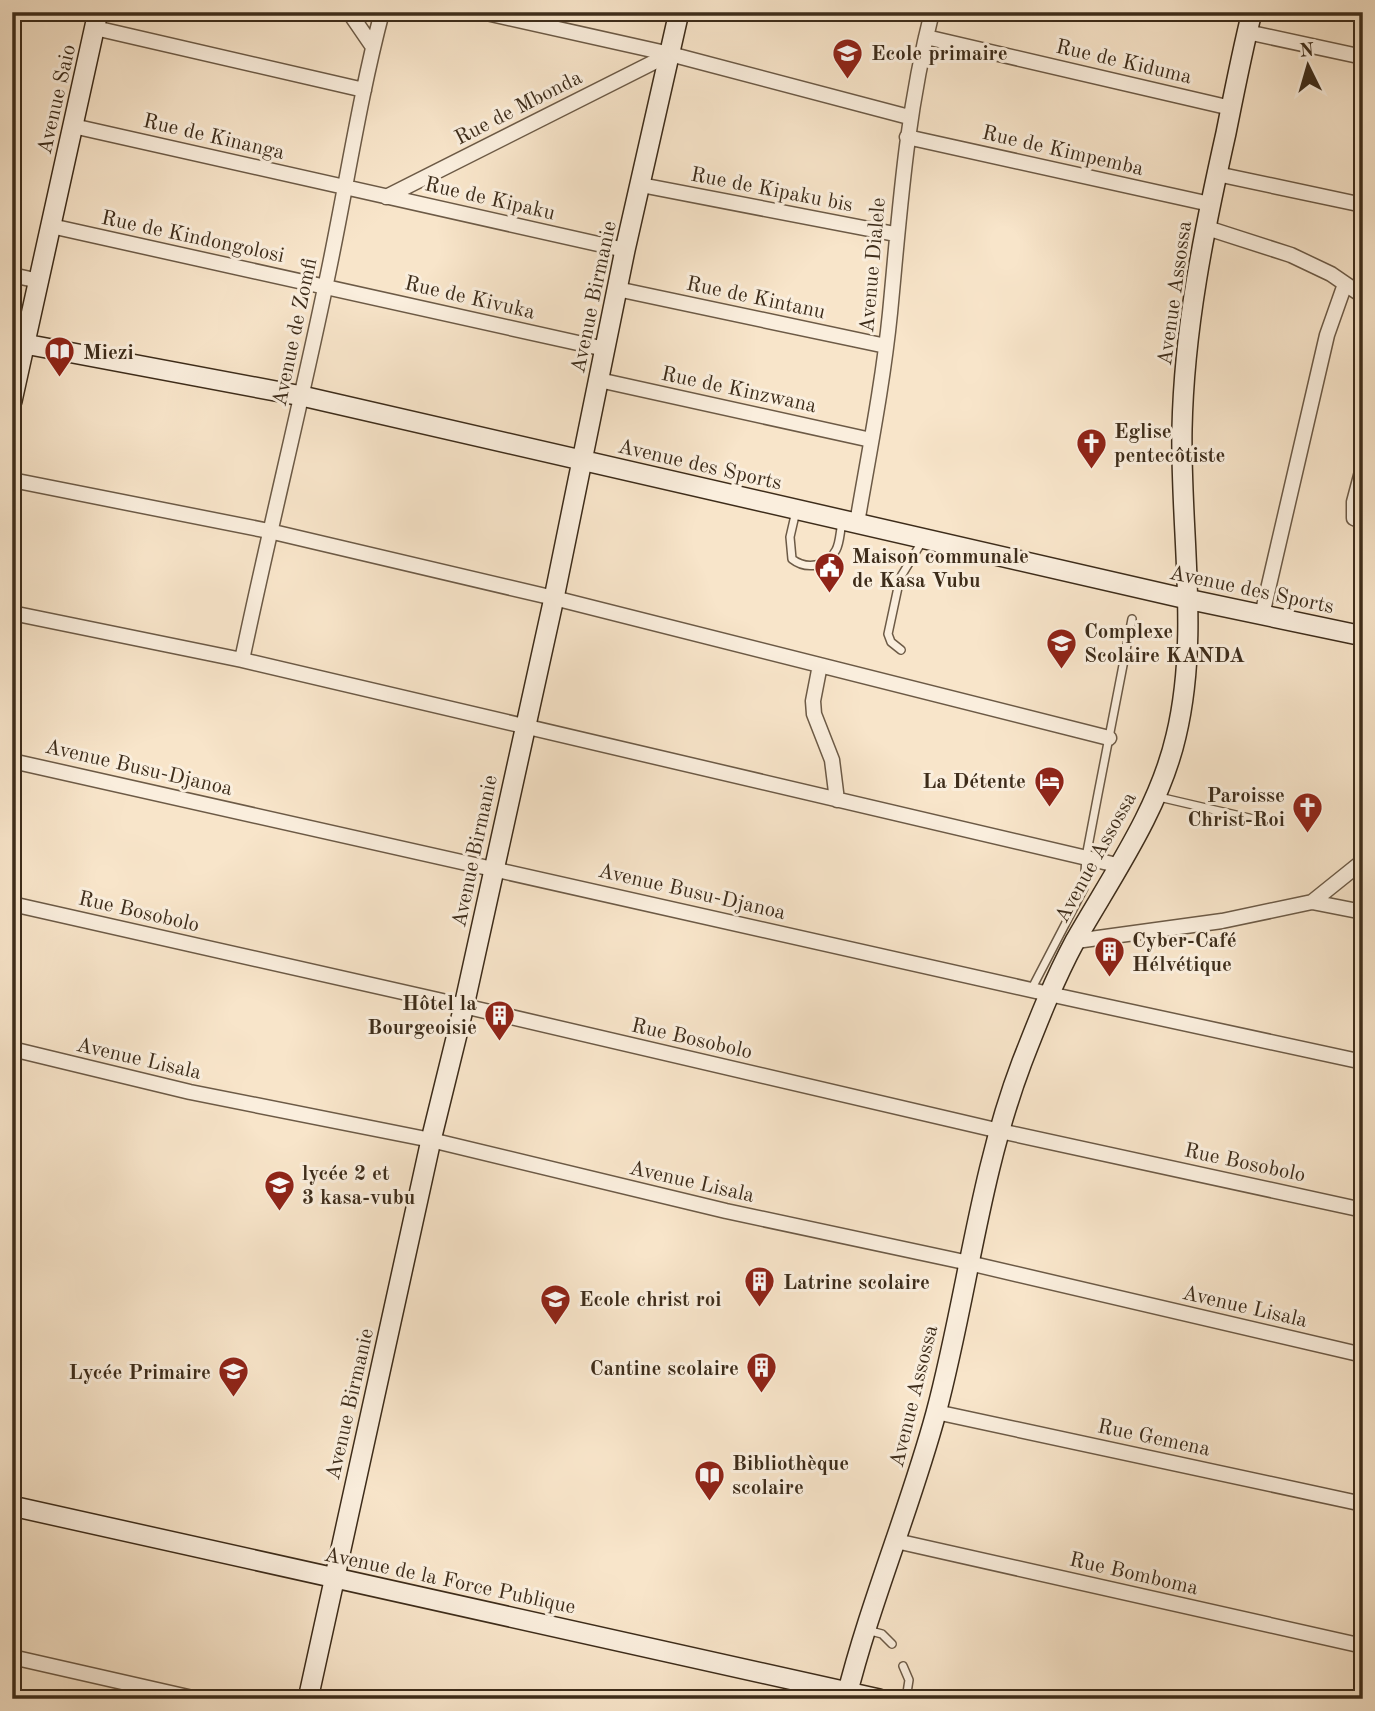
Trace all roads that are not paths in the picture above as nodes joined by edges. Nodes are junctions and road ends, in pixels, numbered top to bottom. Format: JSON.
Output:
{"nodes":[{"id":1,"x":349,"y":12,"type":"edge"},
{"id":2,"x":382,"y":12,"type":"edge"},
{"id":3,"x":482,"y":12,"type":"edge"},
{"id":4,"x":679,"y":12,"type":"edge"},
{"id":5,"x":932,"y":12,"type":"edge"},
{"id":6,"x":1252,"y":12,"type":"edge"},
{"id":7,"x":97,"y":20,"type":"edge"},
{"id":8,"x":1247,"y":32,"type":"junction"},
{"id":9,"x":926,"y":37,"type":"junction"},
{"id":10,"x":373,"y":47,"type":"junction"},
{"id":11,"x":670,"y":54,"type":"junction"},
{"id":12,"x":1363,"y":57,"type":"edge"},
{"id":13,"x":364,"y":90,"type":"junction"},
{"id":14,"x":1231,"y":108,"type":"junction"},
{"id":15,"x":909,"y":117,"type":"junction"},
{"id":16,"x":73,"y":126,"type":"junction"},
{"id":17,"x":907,"y":137,"type":"junction"},
{"id":18,"x":1217,"y":174,"type":"junction"},
{"id":19,"x":641,"y":185,"type":"junction"},
{"id":20,"x":346,"y":188,"type":"junction"},
{"id":21,"x":386,"y":197,"type":"junction"},
{"id":22,"x":1210,"y":204,"type":"junction"},
{"id":23,"x":1363,"y":205,"type":"edge"},
{"id":24,"x":51,"y":226,"type":"junction"},
{"id":25,"x":1204,"y":228,"type":"junction"},
{"id":26,"x":895,"y":234,"type":"junction"},
{"id":27,"x":625,"y":250,"type":"junction"},
{"id":28,"x":12,"y":275,"type":"edge"},
{"id":29,"x":39,"y":281,"type":"junction"},
{"id":30,"x":1345,"y":284,"type":"junction"},
{"id":31,"x":326,"y":286,"type":"junction"},
{"id":32,"x":617,"y":289,"type":"junction"},
{"id":33,"x":1363,"y":296,"type":"edge"},
{"id":34,"x":25,"y":344,"type":"junction"},
{"id":35,"x":886,"y":346,"type":"junction"},
{"id":36,"x":605,"y":349,"type":"junction"},
{"id":37,"x":598,"y":380,"type":"junction"},
{"id":38,"x":302,"y":396,"type":"junction"},
{"id":39,"x":12,"y":401,"type":"edge"},
{"id":40,"x":871,"y":440,"type":"junction"},
{"id":41,"x":583,"y":460,"type":"junction"},
{"id":42,"x":1363,"y":468,"type":"edge"},
{"id":43,"x":12,"y":480,"type":"edge"},
{"id":44,"x":796,"y":510,"type":"junction"},
{"id":45,"x":850,"y":522,"type":"junction"},
{"id":46,"x":1363,"y":522,"type":"edge"},
{"id":47,"x":269,"y":531,"type":"junction"},
{"id":48,"x":923,"y":539,"type":"junction"},
{"id":49,"x":554,"y":597,"type":"junction"},
{"id":50,"x":1186,"y":599,"type":"junction"},
{"id":51,"x":12,"y":613,"type":"edge"},
{"id":52,"x":1262,"y":615,"type":"junction"},
{"id":53,"x":1132,"y":619,"type":"dead end"},
{"id":54,"x":1363,"y":636,"type":"edge"},
{"id":55,"x":901,"y":650,"type":"dead end"},
{"id":56,"x":242,"y":660,"type":"junction"},
{"id":57,"x":820,"y":665,"type":"junction"},
{"id":58,"x":525,"y":727,"type":"junction"},
{"id":59,"x":1109,"y":738,"type":"junction"},
{"id":60,"x":12,"y":761,"type":"edge"},
{"id":61,"x":1155,"y":796,"type":"junction"},
{"id":62,"x":837,"y":800,"type":"junction"},
{"id":63,"x":1262,"y":821,"type":"dead end"},
{"id":64,"x":1086,"y":857,"type":"junction"},
{"id":65,"x":1363,"y":861,"type":"edge"},
{"id":66,"x":1121,"y":866,"type":"junction"},
{"id":67,"x":495,"y":868,"type":"junction"},
{"id":68,"x":1312,"y":902,"type":"junction"},
{"id":69,"x":12,"y":904,"type":"edge"},
{"id":70,"x":1363,"y":912,"type":"edge"},
{"id":71,"x":1076,"y":941,"type":"junction"},
{"id":72,"x":1040,"y":992,"type":"junction"},
{"id":73,"x":464,"y":1006,"type":"junction"},
{"id":74,"x":12,"y":1049,"type":"edge"},
{"id":75,"x":1363,"y":1062,"type":"edge"},
{"id":76,"x":1000,"y":1131,"type":"junction"},
{"id":77,"x":430,"y":1140,"type":"junction"},
{"id":78,"x":1363,"y":1210,"type":"edge"},
{"id":79,"x":969,"y":1263,"type":"junction"},
{"id":80,"x":1363,"y":1355,"type":"edge"},
{"id":81,"x":936,"y":1412,"type":"junction"},
{"id":82,"x":1363,"y":1504,"type":"edge"},
{"id":83,"x":12,"y":1506,"type":"edge"},
{"id":84,"x":896,"y":1541,"type":"junction"},
{"id":85,"x":333,"y":1578,"type":"junction"},
{"id":86,"x":867,"y":1629,"type":"junction"},
{"id":87,"x":892,"y":1644,"type":"dead end"},
{"id":88,"x":1363,"y":1646,"type":"edge"},
{"id":89,"x":12,"y":1657,"type":"edge"},
{"id":90,"x":903,"y":1666,"type":"dead end"},
{"id":91,"x":847,"y":1695,"type":"edge"},
{"id":92,"x":197,"y":1699,"type":"edge"},
{"id":93,"x":307,"y":1699,"type":"edge"},
{"id":94,"x":879,"y":1699,"type":"edge"},
{"id":95,"x":906,"y":1699,"type":"edge"}],
"edges":[{"from":1,"to":10,"type":"street"},
{"from":2,"to":10,"type":"street","name":"Avenue de Zomfi"},
{"from":3,"to":11,"type":"street"},
{"from":4,"to":11,"type":"street","name":"Avenue Birmanie"},
{"from":5,"to":9,"type":"street","name":"Avenue Dialele"},
{"from":6,"to":8,"type":"street","name":"Avenue Assossa"},
{"from":7,"to":13,"type":"street"},
{"from":7,"to":16,"type":"street","name":"Avenue Saio"},
{"from":8,"to":12,"type":"street"},
{"from":8,"to":14,"type":"street","name":"Avenue Assossa"},
{"from":9,"to":14,"type":"street","name":"Rue de Kiduma"},
{"from":9,"to":15,"type":"street","name":"Avenue Dialele"},
{"from":10,"to":13,"type":"street","name":"Avenue de Zomfi"},
{"from":11,"to":15,"type":"street"},
{"from":11,"to":19,"type":"street","name":"Avenue Birmanie"},
{"from":11,"to":21,"type":"street","name":"Rue de Mbonda"},
{"from":13,"to":20,"type":"street","name":"Avenue de Zomfi"},
{"from":14,"to":18,"type":"street","name":"Avenue Assossa"},
{"from":15,"to":17,"type":"street","name":"Avenue Dialele"},
{"from":16,"to":20,"type":"street","name":"Rue de Kinanga"},
{"from":16,"to":24,"type":"street","name":"Avenue Saio"},
{"from":17,"to":22,"type":"street","name":"Rue de Kimpemba"},
{"from":17,"to":26,"type":"street","name":"Avenue Dialele"},
{"from":18,"to":22,"type":"street","name":"Avenue Assossa"},
{"from":18,"to":23,"type":"street"},
{"from":19,"to":26,"type":"street","name":"Rue de Kipaku bis"},
{"from":19,"to":27,"type":"street","name":"Avenue Birmanie"},
{"from":20,"to":21,"type":"street","name":"Rue de Kipaku"},
{"from":20,"to":31,"type":"street","name":"Avenue de Zomfi"},
{"from":21,"to":27,"type":"street","name":"Rue de Kipaku"},
{"from":22,"to":25,"type":"street","name":"Avenue Assossa"},
{"from":24,"to":29,"type":"street","name":"Avenue Saio"},
{"from":24,"to":31,"type":"street","name":"Rue de Kindongolosi"},
{"from":25,"to":30,"type":"street"},
{"from":25,"to":50,"type":"street","name":"Avenue Assossa"},
{"from":26,"to":35,"type":"street","name":"Avenue Dialele"},
{"from":27,"to":32,"type":"street","name":"Avenue Birmanie"},
{"from":28,"to":29,"type":"street"},
{"from":29,"to":34,"type":"street","name":"Avenue Saio"},
{"from":30,"to":33,"type":"street"},
{"from":30,"to":52,"type":"street"},
{"from":31,"to":36,"type":"street","name":"Rue de Kivuka"},
{"from":31,"to":38,"type":"street","name":"Avenue de Zomfi"},
{"from":32,"to":35,"type":"street","name":"Rue de Kintanu"},
{"from":32,"to":36,"type":"street","name":"Avenue Birmanie"},
{"from":34,"to":38,"type":"street","name":"Avenue des Sports"},
{"from":34,"to":39,"type":"street","name":"Avenue Saio"},
{"from":35,"to":40,"type":"street","name":"Avenue Dialele"},
{"from":36,"to":37,"type":"street","name":"Avenue Birmanie"},
{"from":37,"to":40,"type":"street","name":"Rue de Kinzwana"},
{"from":37,"to":41,"type":"street","name":"Avenue Birmanie"},
{"from":38,"to":41,"type":"street","name":"Avenue des Sports"},
{"from":38,"to":47,"type":"street","name":"Avenue de Zomfi"},
{"from":40,"to":45,"type":"street","name":"Avenue Dialele"},
{"from":41,"to":44,"type":"street","name":"Avenue des Sports"},
{"from":41,"to":49,"type":"street","name":"Avenue Birmanie"},
{"from":42,"to":46,"type":"street"},
{"from":43,"to":47,"type":"street"},
{"from":44,"to":45,"type":"street","name":"Avenue des Sports"},
{"from":44,"to":45,"type":"lane"},
{"from":45,"to":48,"type":"street","name":"Avenue des Sports"},
{"from":47,"to":49,"type":"street"},
{"from":47,"to":56,"type":"street","name":"Avenue de Zomfi"},
{"from":48,"to":50,"type":"street","name":"Avenue des Sports"},
{"from":48,"to":55,"type":"lane"},
{"from":49,"to":57,"type":"street"},
{"from":49,"to":58,"type":"street","name":"Avenue Birmanie"},
{"from":50,"to":52,"type":"street","name":"Avenue des Sports"},
{"from":50,"to":61,"type":"street","name":"Avenue Assossa"},
{"from":51,"to":56,"type":"street"},
{"from":52,"to":54,"type":"street","name":"Avenue des Sports"},
{"from":53,"to":59,"type":"lane"},
{"from":56,"to":58,"type":"street"},
{"from":57,"to":59,"type":"street"},
{"from":57,"to":62,"type":"street"},
{"from":58,"to":62,"type":"street"},
{"from":58,"to":67,"type":"street","name":"Avenue Birmanie"},
{"from":59,"to":64,"type":"lane"},
{"from":60,"to":67,"type":"street","name":"Avenue Busu-Djanoa"},
{"from":61,"to":63,"type":"lane"},
{"from":61,"to":66,"type":"street","name":"Avenue Assossa"},
{"from":62,"to":64,"type":"street"},
{"from":64,"to":66,"type":"street"},
{"from":64,"to":72,"type":"lane"},
{"from":65,"to":68,"type":"street"},
{"from":66,"to":71,"type":"street","name":"Avenue Assossa"},
{"from":67,"to":72,"type":"street","name":"Avenue Busu-Djanoa"},
{"from":67,"to":73,"type":"street","name":"Avenue Birmanie"},
{"from":68,"to":70,"type":"street"},
{"from":68,"to":71,"type":"street"},
{"from":69,"to":73,"type":"street","name":"Rue Bosobolo"},
{"from":71,"to":72,"type":"street","name":"Avenue Assossa"},
{"from":72,"to":75,"type":"street","name":"Avenue Busu-Djanoa"},
{"from":72,"to":76,"type":"street","name":"Avenue Assossa"},
{"from":73,"to":76,"type":"street","name":"Rue Bosobolo"},
{"from":73,"to":77,"type":"street","name":"Avenue Birmanie"},
{"from":74,"to":77,"type":"street","name":"Avenue Lisala"},
{"from":76,"to":78,"type":"street","name":"Rue Bosobolo"},
{"from":76,"to":79,"type":"street","name":"Avenue Assossa"},
{"from":77,"to":79,"type":"street","name":"Avenue Lisala"},
{"from":77,"to":85,"type":"street","name":"Avenue Birmanie"},
{"from":79,"to":80,"type":"street","name":"Avenue Lisala"},
{"from":79,"to":81,"type":"street","name":"Avenue Assossa"},
{"from":81,"to":82,"type":"street","name":"Rue Gemena"},
{"from":81,"to":84,"type":"street","name":"Avenue Assossa"},
{"from":83,"to":85,"type":"street","name":"Avenue de la Force Publique"},
{"from":84,"to":86,"type":"street","name":"Avenue Assossa"},
{"from":84,"to":88,"type":"street","name":"Rue Bomboma"},
{"from":85,"to":91,"type":"street","name":"Avenue de la Force Publique"},
{"from":85,"to":93,"type":"street","name":"Avenue Birmanie"},
{"from":86,"to":87,"type":"lane"},
{"from":86,"to":91,"type":"street","name":"Avenue Assossa"},
{"from":89,"to":92,"type":"street"},
{"from":90,"to":95,"type":"lane"},
{"from":91,"to":94,"type":"street","name":"Avenue de la Force Publique"}]}
